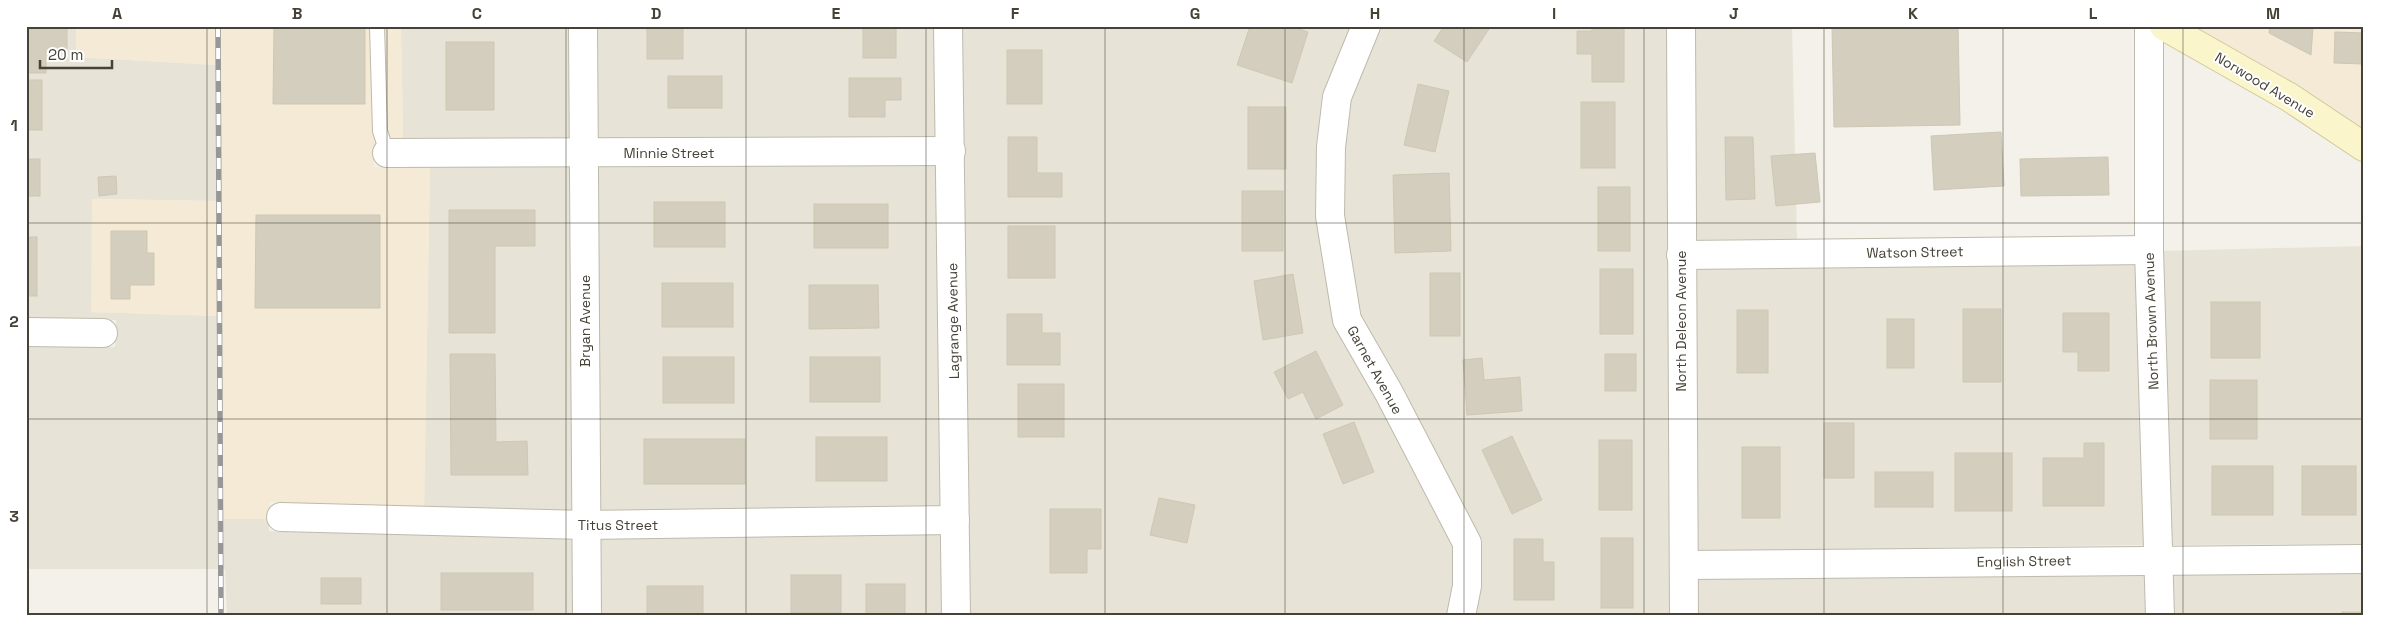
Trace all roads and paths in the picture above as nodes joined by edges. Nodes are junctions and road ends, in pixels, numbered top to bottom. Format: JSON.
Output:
{"nodes":[{"id":1,"x":377,"y":26,"type":"edge"},
{"id":2,"x":583,"y":26,"type":"edge"},
{"id":3,"x":948,"y":26,"type":"edge"},
{"id":4,"x":1366,"y":26,"type":"edge"},
{"id":5,"x":1681,"y":26,"type":"edge"},
{"id":6,"x":2149,"y":26,"type":"edge"},
{"id":7,"x":2164,"y":26,"type":"edge"},
{"id":8,"x":2364,"y":147,"type":"edge"},
{"id":9,"x":951,"y":151,"type":"junction"},
{"id":10,"x":387,"y":153,"type":"joint"},
{"id":11,"x":585,"y":153,"type":"junction"},
{"id":12,"x":2149,"y":250,"type":"junction"},
{"id":13,"x":1681,"y":254,"type":"junction"},
{"id":14,"x":26,"y":332,"type":"edge"},
{"id":15,"x":103,"y":333,"type":"dead end"},
{"id":16,"x":281,"y":517,"type":"dead end"},
{"id":17,"x":955,"y":520,"type":"junction"},
{"id":18,"x":585,"y":525,"type":"junction"},
{"id":19,"x":2364,"y":558,"type":"edge"},
{"id":20,"x":2159,"y":559,"type":"junction"},
{"id":21,"x":1684,"y":566,"type":"junction"},
{"id":22,"x":586,"y":616,"type":"edge"},
{"id":23,"x":956,"y":616,"type":"edge"},
{"id":24,"x":1461,"y":616,"type":"edge"},
{"id":25,"x":1684,"y":616,"type":"edge"},
{"id":26,"x":2160,"y":616,"type":"edge"}],
"edges":[{"from":1,"to":10,"type":"lane"},
{"from":2,"to":11,"type":"street","name":"Bryan Avenue"},
{"from":3,"to":9,"type":"street","name":"Lagrange Avenue"},
{"from":4,"to":24,"type":"street","name":"Garnet Avenue"},
{"from":5,"to":13,"type":"street","name":"North Deleon Avenue"},
{"from":6,"to":12,"type":"street","name":"North Brown Avenue"},
{"from":7,"to":8,"type":"street","name":"Norwood Avenue"},
{"from":9,"to":11,"type":"street","name":"Minnie Street"},
{"from":9,"to":17,"type":"street","name":"Lagrange Avenue"},
{"from":10,"to":11,"type":"street","name":"Minnie Street"},
{"from":11,"to":18,"type":"street","name":"Bryan Avenue"},
{"from":12,"to":13,"type":"street","name":"Watson Street"},
{"from":12,"to":20,"type":"street","name":"North Brown Avenue"},
{"from":13,"to":21,"type":"street","name":"North Deleon Avenue"},
{"from":14,"to":15,"type":"street"},
{"from":16,"to":18,"type":"street","name":"Titus Street"},
{"from":17,"to":18,"type":"street","name":"Titus Street"},
{"from":17,"to":23,"type":"street","name":"Lagrange Avenue"},
{"from":18,"to":22,"type":"street","name":"Bryan Avenue"},
{"from":19,"to":20,"type":"street","name":"English Street"},
{"from":20,"to":21,"type":"street","name":"English Street"},
{"from":20,"to":26,"type":"street","name":"North Brown Avenue"},
{"from":21,"to":25,"type":"street","name":"North Deleon Avenue"}]}
